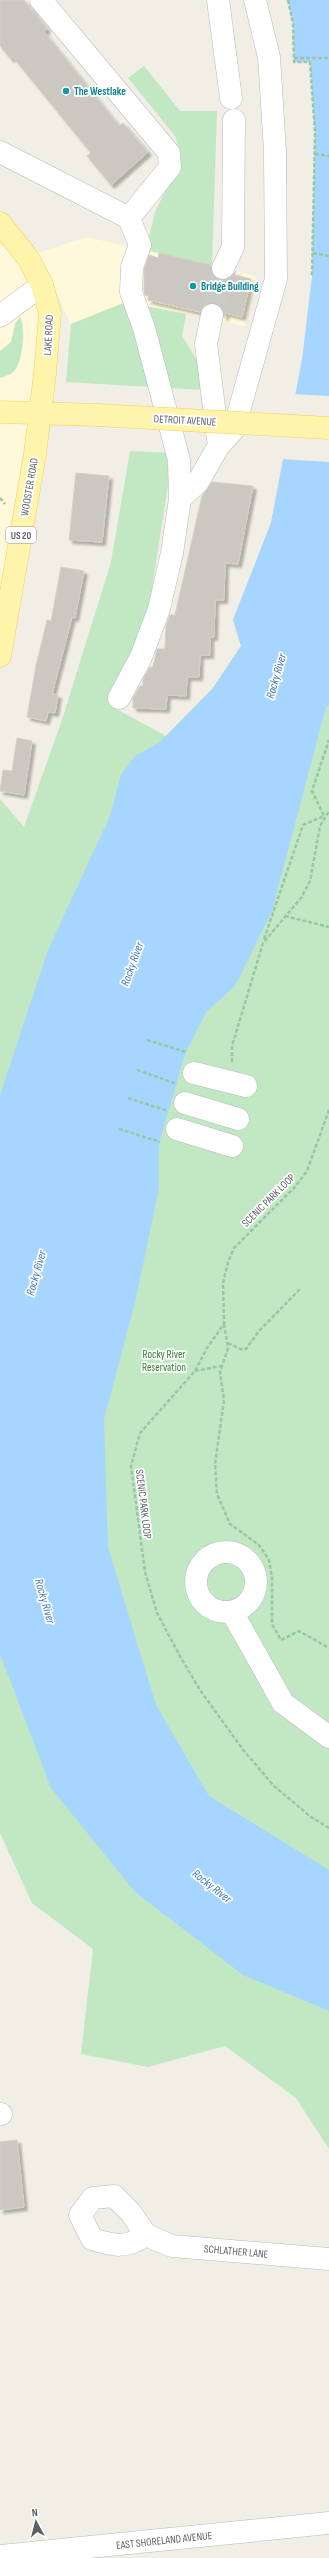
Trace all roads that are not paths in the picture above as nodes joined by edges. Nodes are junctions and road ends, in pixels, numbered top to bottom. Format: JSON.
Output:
{"nodes":[{"id":1,"x":41,"y":0,"type":"edge"},
{"id":2,"x":218,"y":0,"type":"edge"},
{"id":3,"x":255,"y":0,"type":"edge"},
{"id":4,"x":231,"y":98,"type":"dead end"},
{"id":5,"x":234,"y":120,"type":"dead end"},
{"id":6,"x":0,"y":152,"type":"edge"},
{"id":7,"x":129,"y":218,"type":"junction"},
{"id":8,"x":0,"y":223,"type":"edge"},
{"id":9,"x":223,"y":268,"type":"tunnel mouth"},
{"id":10,"x":42,"y":285,"type":"junction"},
{"id":11,"x":212,"y":315,"type":"tunnel mouth"},
{"id":12,"x":0,"y":316,"type":"edge"},
{"id":13,"x":0,"y":412,"type":"edge"},
{"id":14,"x":40,"y":413,"type":"junction"},
{"id":15,"x":329,"y":428,"type":"edge"},
{"id":16,"x":218,"y":446,"type":"junction"},
{"id":17,"x":180,"y":499,"type":"junction"},
{"id":18,"x":5,"y":594,"type":"edge"},
{"id":19,"x":1,"y":649,"type":"edge"},
{"id":20,"x":119,"y":698,"type":"dead end"},
{"id":21,"x":246,"y":1086,"type":"dead end"},
{"id":22,"x":180,"y":1100,"type":"junction"},
{"id":23,"x":238,"y":1119,"type":"dead end"},
{"id":24,"x":232,"y":1146,"type":"dead end"},
{"id":25,"x":232,"y":1612,"type":"dead end"},
{"id":26,"x":329,"y":1737,"type":"edge"},
{"id":27,"x":146,"y":2235,"type":"dead end"},
{"id":28,"x":329,"y":2259,"type":"edge"},
{"id":29,"x":329,"y":2523,"type":"edge"},
{"id":30,"x":0,"y":2556,"type":"edge"}],
"edges":[{"from":1,"to":7,"type":"street"},
{"from":2,"to":4,"type":"street"},
{"from":3,"to":16,"type":"street"},
{"from":5,"to":9,"type":"street"},
{"from":6,"to":7,"type":"street"},
{"from":7,"to":17,"type":"street"},
{"from":8,"to":10,"type":"main road","name":"LAKE ROAD"},
{"from":10,"to":12,"type":"street"},
{"from":10,"to":14,"type":"main road","name":"LAKE ROAD"},
{"from":11,"to":16,"type":"street"},
{"from":13,"to":14,"type":"main road","name":"DETROIT AVENUE"},
{"from":14,"to":15,"type":"main road","name":"DETROIT AVENUE","bridge":true},
{"from":14,"to":18,"type":"main road","name":"WOOSTER ROAD","number":"US 20"},
{"from":16,"to":17,"type":"street"},
{"from":17,"to":20,"type":"street"},
{"from":18,"to":19,"type":"main road","name":"WOOSTER ROAD","number":"US 20"},
{"from":21,"to":22,"type":"street"},
{"from":22,"to":23,"type":"street"},
{"from":22,"to":24,"type":"street"},
{"from":25,"to":26,"type":"street"},
{"from":27,"to":28,"type":"street","name":"SCHLATHER LANE"},
{"from":29,"to":30,"type":"street","name":"EAST SHORELAND AVENUE"}]}
